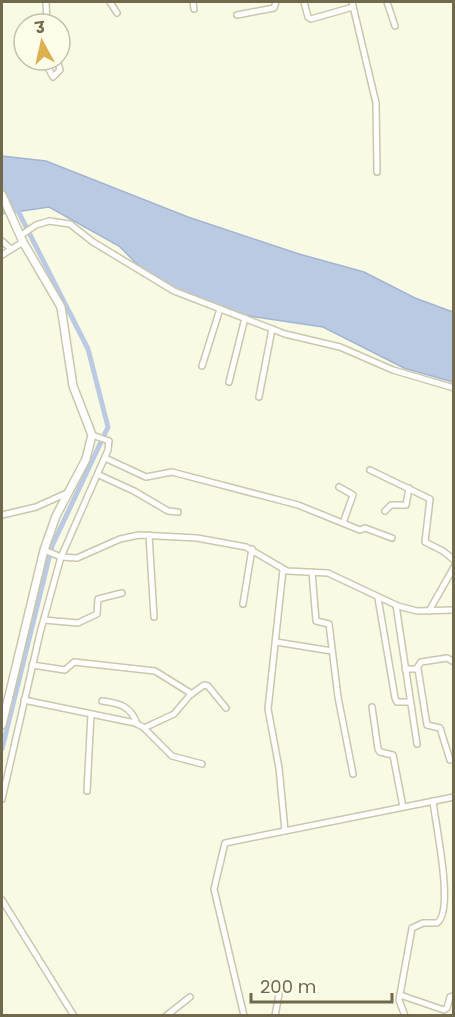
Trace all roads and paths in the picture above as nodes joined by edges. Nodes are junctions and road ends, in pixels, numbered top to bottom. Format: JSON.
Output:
{"nodes":[{"id":1,"x":110,"y":2,"type":"edge"},
{"id":2,"x":193,"y":2,"type":"edge"},
{"id":3,"x":276,"y":2,"type":"edge"},
{"id":4,"x":304,"y":2,"type":"edge"},
{"id":5,"x":387,"y":2,"type":"edge"},
{"id":6,"x":352,"y":4,"type":"edge"},
{"id":7,"x":194,"y":9,"type":"dead end"},
{"id":8,"x":117,"y":13,"type":"dead end"},
{"id":9,"x":237,"y":15,"type":"dead end"},
{"id":10,"x":395,"y":26,"type":"dead end"},
{"id":11,"x":377,"y":172,"type":"dead end"},
{"id":12,"x":2,"y":195,"type":"edge"},
{"id":13,"x":21,"y":237,"type":"junction"},
{"id":14,"x":2,"y":241,"type":"edge"},
{"id":15,"x":11,"y":249,"type":"junction"},
{"id":16,"x":2,"y":255,"type":"edge"},
{"id":17,"x":220,"y":309,"type":"junction"},
{"id":18,"x":245,"y":318,"type":"junction"},
{"id":19,"x":272,"y":329,"type":"junction"},
{"id":20,"x":202,"y":366,"type":"dead end"},
{"id":21,"x":229,"y":382,"type":"dead end"},
{"id":22,"x":453,"y":388,"type":"edge"},
{"id":23,"x":259,"y":397,"type":"dead end"},
{"id":24,"x":96,"y":436,"type":"junction"},
{"id":25,"x":105,"y":458,"type":"junction"},
{"id":26,"x":370,"y":470,"type":"dead end"},
{"id":27,"x":99,"y":475,"type":"junction"},
{"id":28,"x":339,"y":488,"type":"dead end"},
{"id":29,"x":409,"y":488,"type":"junction"},
{"id":30,"x":67,"y":493,"type":"junction"},
{"id":31,"x":178,"y":512,"type":"dead end"},
{"id":32,"x":385,"y":512,"type":"dead end"},
{"id":33,"x":2,"y":514,"type":"edge"},
{"id":34,"x":343,"y":523,"type":"junction"},
{"id":35,"x":149,"y":535,"type":"junction"},
{"id":36,"x":392,"y":538,"type":"dead end"},
{"id":37,"x":252,"y":549,"type":"junction"},
{"id":38,"x":49,"y":552,"type":"junction"},
{"id":39,"x":61,"y":557,"type":"junction"},
{"id":40,"x":453,"y":560,"type":"edge"},
{"id":41,"x":453,"y":567,"type":"edge"},
{"id":42,"x":283,"y":570,"type":"junction"},
{"id":43,"x":312,"y":572,"type":"junction"},
{"id":44,"x":122,"y":593,"type":"dead end"},
{"id":45,"x":378,"y":598,"type":"junction"},
{"id":46,"x":243,"y":604,"type":"dead end"},
{"id":47,"x":396,"y":605,"type":"junction"},
{"id":48,"x":453,"y":610,"type":"edge"},
{"id":49,"x":429,"y":611,"type":"junction"},
{"id":50,"x":154,"y":617,"type":"dead end"},
{"id":51,"x":44,"y":620,"type":"junction"},
{"id":52,"x":276,"y":642,"type":"junction"},
{"id":53,"x":332,"y":651,"type":"junction"},
{"id":54,"x":453,"y":662,"type":"edge"},
{"id":55,"x":32,"y":665,"type":"junction"},
{"id":56,"x":417,"y":668,"type":"junction"},
{"id":57,"x":405,"y":669,"type":"junction"},
{"id":58,"x":5,"y":693,"type":"edge"},
{"id":59,"x":192,"y":694,"type":"junction"},
{"id":60,"x":24,"y":700,"type":"junction"},
{"id":61,"x":102,"y":701,"type":"dead end"},
{"id":62,"x":410,"y":702,"type":"junction"},
{"id":63,"x":372,"y":707,"type":"dead end"},
{"id":64,"x":226,"y":708,"type":"dead end"},
{"id":65,"x":91,"y":714,"type":"junction"},
{"id":66,"x":137,"y":724,"type":"junction"},
{"id":67,"x":2,"y":725,"type":"edge"},
{"id":68,"x":144,"y":728,"type":"junction"},
{"id":69,"x":417,"y":744,"type":"dead end"},
{"id":70,"x":450,"y":760,"type":"dead end"},
{"id":71,"x":202,"y":764,"type":"dead end"},
{"id":72,"x":353,"y":774,"type":"dead end"},
{"id":73,"x":87,"y":791,"type":"dead end"},
{"id":74,"x":453,"y":797,"type":"edge"},
{"id":75,"x":2,"y":799,"type":"edge"},
{"id":76,"x":433,"y":801,"type":"junction"},
{"id":77,"x":403,"y":807,"type":"junction"},
{"id":78,"x":285,"y":831,"type":"junction"},
{"id":79,"x":2,"y":900,"type":"edge"},
{"id":80,"x":279,"y":994,"type":"dead end"},
{"id":81,"x":400,"y":995,"type":"junction"},
{"id":82,"x":453,"y":996,"type":"edge"},
{"id":83,"x":190,"y":997,"type":"dead end"},
{"id":84,"x":74,"y":1016,"type":"edge"},
{"id":85,"x":166,"y":1016,"type":"edge"},
{"id":86,"x":244,"y":1016,"type":"edge"},
{"id":87,"x":275,"y":1016,"type":"edge"},
{"id":88,"x":405,"y":1016,"type":"edge"}],
"edges":[{"from":1,"to":8,"type":"street"},
{"from":2,"to":7,"type":"street"},
{"from":3,"to":9,"type":"street"},
{"from":4,"to":6,"type":"street"},
{"from":5,"to":10,"type":"street"},
{"from":6,"to":11,"type":"street"},
{"from":12,"to":13,"type":"street"},
{"from":13,"to":15,"type":"street"},
{"from":13,"to":17,"type":"street"},
{"from":13,"to":24,"type":"street"},
{"from":14,"to":15,"type":"street"},
{"from":15,"to":16,"type":"street"},
{"from":17,"to":18,"type":"street"},
{"from":17,"to":20,"type":"street"},
{"from":18,"to":19,"type":"street"},
{"from":18,"to":21,"type":"street"},
{"from":19,"to":22,"type":"street"},
{"from":19,"to":23,"type":"street"},
{"from":24,"to":25,"type":"street"},
{"from":24,"to":30,"type":"street"},
{"from":25,"to":27,"type":"street"},
{"from":25,"to":34,"type":"street"},
{"from":26,"to":29,"type":"street"},
{"from":27,"to":31,"type":"street"},
{"from":27,"to":39,"type":"street"},
{"from":28,"to":34,"type":"street"},
{"from":29,"to":32,"type":"street"},
{"from":29,"to":40,"type":"street"},
{"from":30,"to":33,"type":"street"},
{"from":30,"to":38,"type":"street"},
{"from":34,"to":36,"type":"street"},
{"from":35,"to":37,"type":"street"},
{"from":35,"to":39,"type":"street"},
{"from":35,"to":50,"type":"street"},
{"from":37,"to":42,"type":"street"},
{"from":37,"to":46,"type":"street"},
{"from":38,"to":39,"type":"street"},
{"from":38,"to":58,"type":"street"},
{"from":39,"to":51,"type":"street"},
{"from":41,"to":49,"type":"street"},
{"from":42,"to":43,"type":"street"},
{"from":42,"to":52,"type":"street"},
{"from":43,"to":45,"type":"street"},
{"from":43,"to":53,"type":"street"},
{"from":44,"to":51,"type":"street"},
{"from":45,"to":47,"type":"street"},
{"from":45,"to":62,"type":"street"},
{"from":47,"to":49,"type":"street"},
{"from":47,"to":57,"type":"street"},
{"from":48,"to":49,"type":"street"},
{"from":51,"to":55,"type":"street"},
{"from":52,"to":53,"type":"street"},
{"from":52,"to":78,"type":"street"},
{"from":53,"to":72,"type":"street"},
{"from":54,"to":56,"type":"street"},
{"from":55,"to":59,"type":"street"},
{"from":55,"to":60,"type":"street"},
{"from":56,"to":57,"type":"street"},
{"from":56,"to":70,"type":"street"},
{"from":57,"to":62,"type":"street"},
{"from":58,"to":67,"type":"street"},
{"from":59,"to":64,"type":"street"},
{"from":59,"to":68,"type":"street"},
{"from":60,"to":65,"type":"street"},
{"from":60,"to":75,"type":"street"},
{"from":61,"to":66,"type":"street"},
{"from":62,"to":69,"type":"street"},
{"from":63,"to":77,"type":"street"},
{"from":65,"to":66,"type":"street"},
{"from":65,"to":73,"type":"street"},
{"from":66,"to":68,"type":"street"},
{"from":68,"to":71,"type":"street"},
{"from":74,"to":76,"type":"street"},
{"from":76,"to":77,"type":"street"},
{"from":76,"to":81,"type":"street"},
{"from":77,"to":78,"type":"street"},
{"from":78,"to":86,"type":"street"},
{"from":79,"to":84,"type":"street"},
{"from":80,"to":87,"type":"street"},
{"from":81,"to":82,"type":"street"},
{"from":81,"to":88,"type":"street"},
{"from":83,"to":85,"type":"street"}]}
